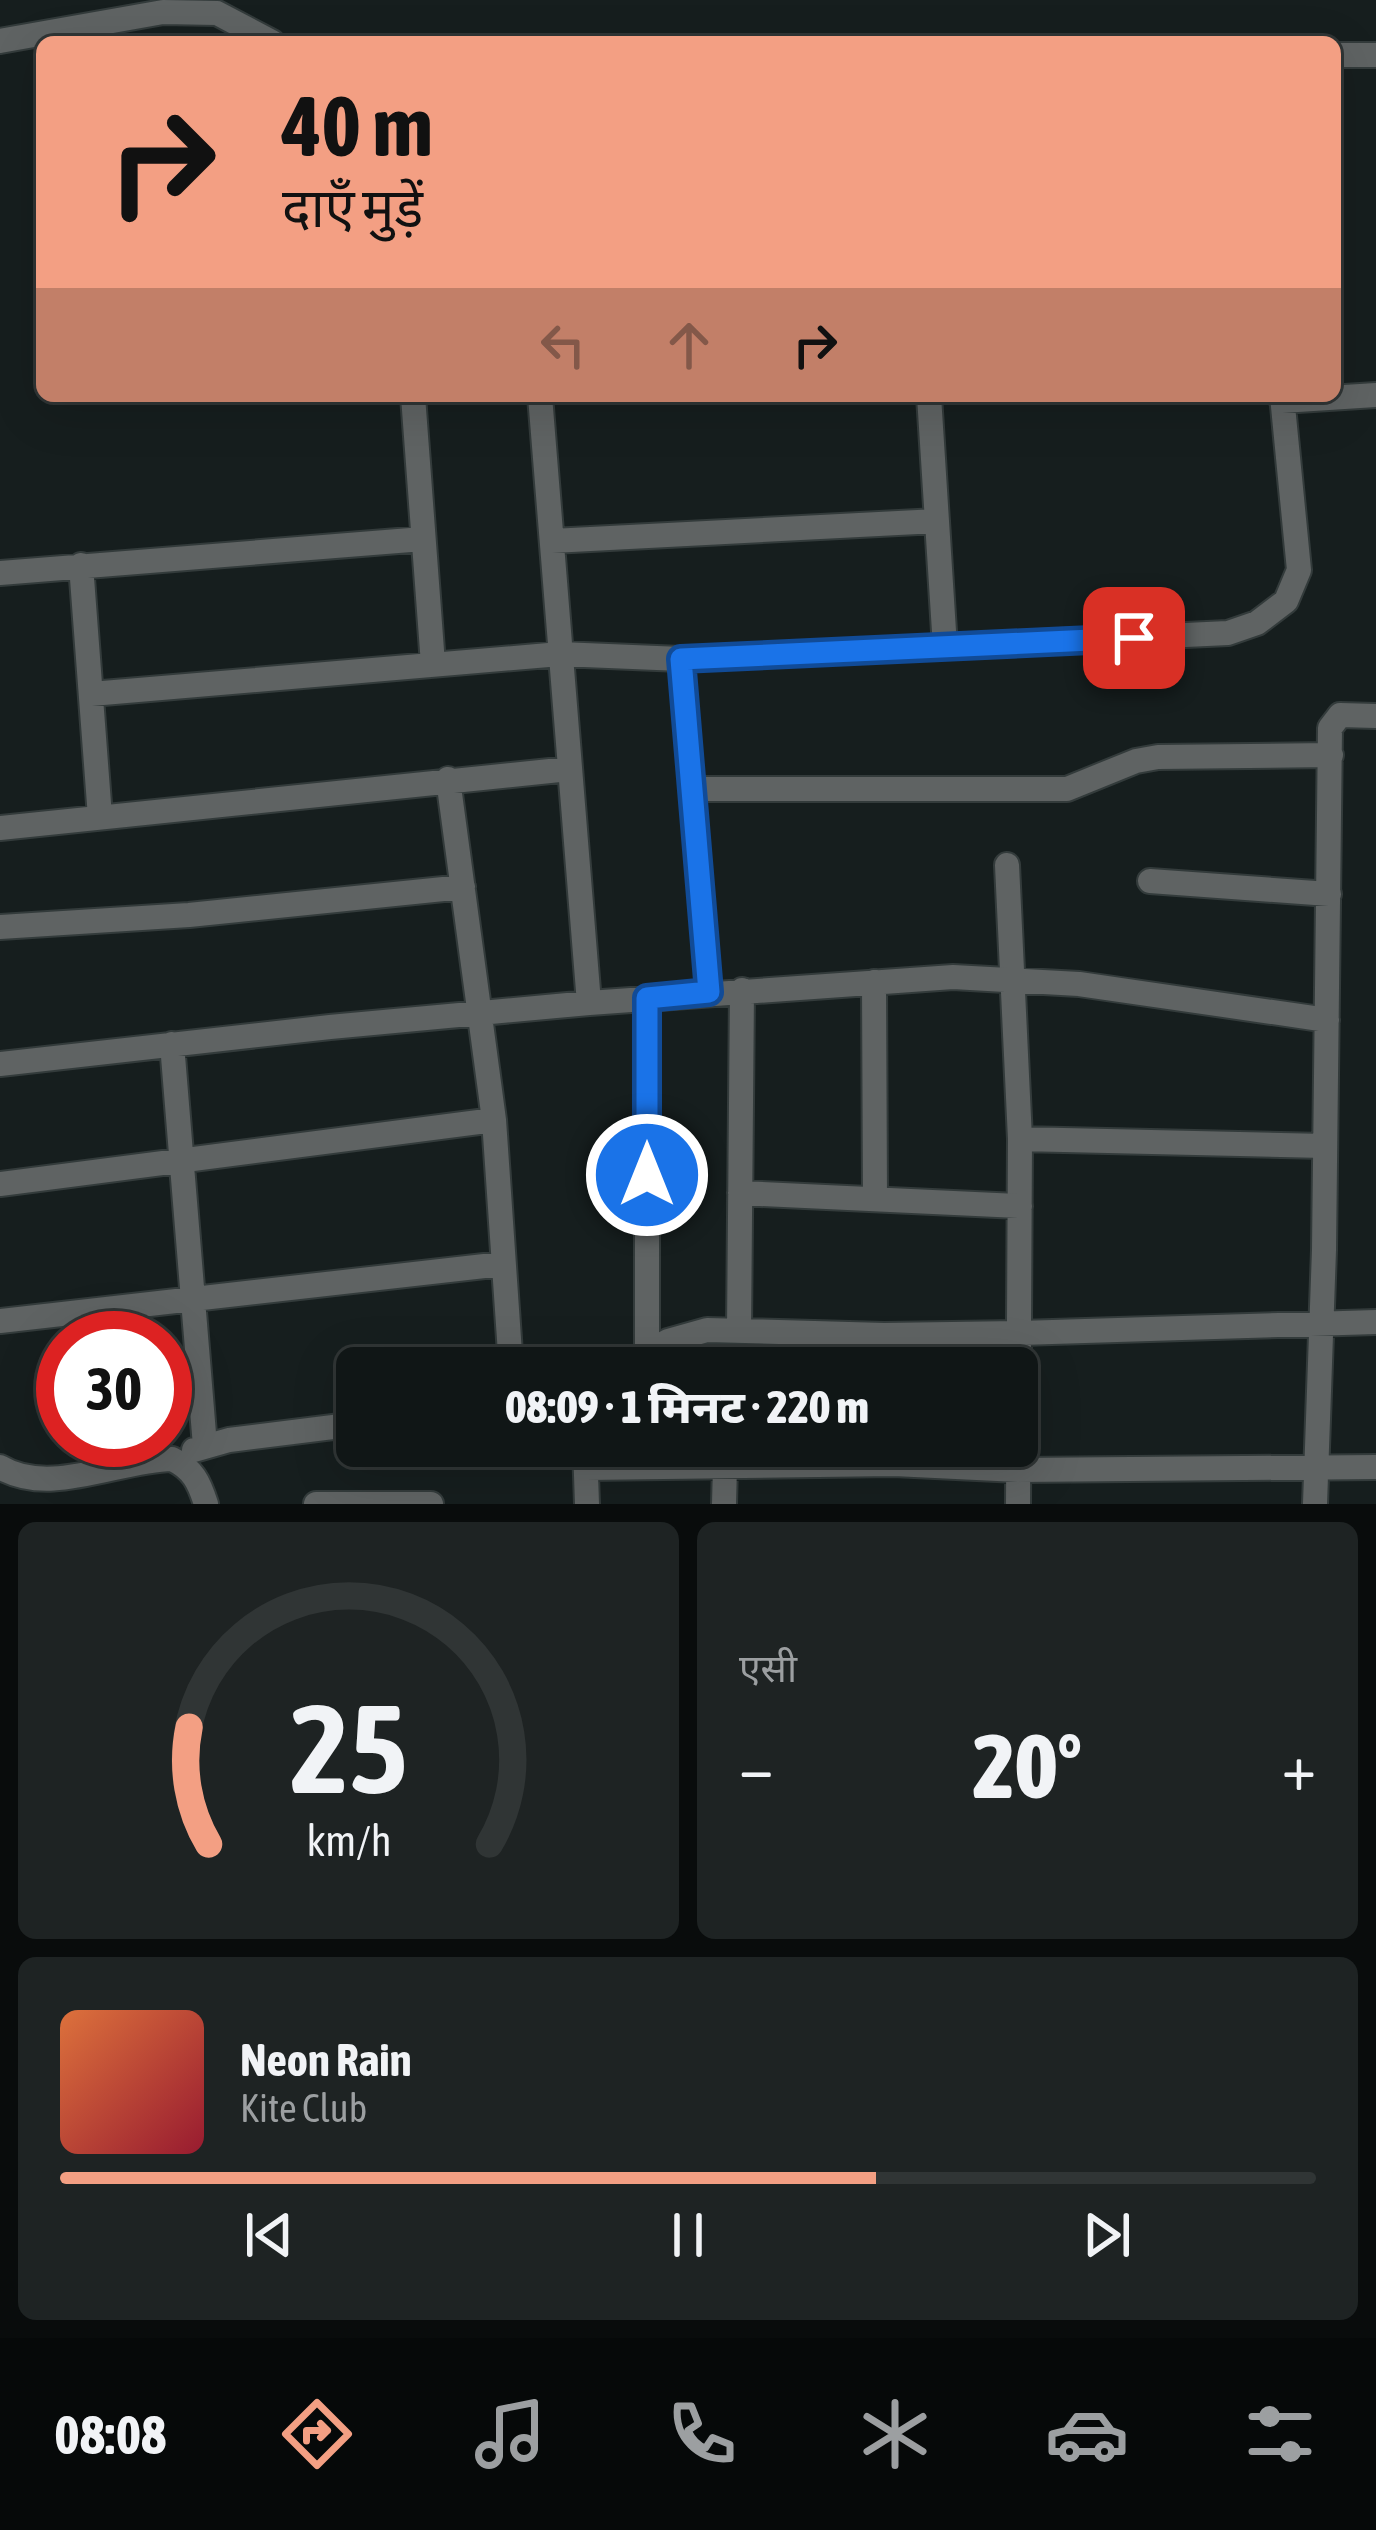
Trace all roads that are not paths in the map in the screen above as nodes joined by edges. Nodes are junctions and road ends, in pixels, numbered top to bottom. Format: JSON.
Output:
{"nodes":[{"id":1,"x":261,"y":36,"type":"edge"},
{"id":2,"x":0,"y":41,"type":"edge"},
{"id":3,"x":1341,"y":55,"type":"edge"},
{"id":4,"x":1376,"y":55,"type":"edge"},
{"id":5,"x":1376,"y":395,"type":"edge"},
{"id":6,"x":1341,"y":396,"type":"edge"},
{"id":7,"x":413,"y":402,"type":"edge"},
{"id":8,"x":540,"y":402,"type":"edge"},
{"id":9,"x":929,"y":402,"type":"edge"},
{"id":10,"x":1282,"y":402,"type":"edge"},
{"id":11,"x":937,"y":521,"type":"junction"},
{"id":12,"x":423,"y":539,"type":"junction"},
{"id":13,"x":552,"y":541,"type":"junction"},
{"id":14,"x":81,"y":565,"type":"junction"},
{"id":15,"x":0,"y":573,"type":"edge"},
{"id":16,"x":945,"y":646,"type":"junction"},
{"id":17,"x":560,"y":654,"type":"junction"},
{"id":18,"x":681,"y":659,"type":"junction"},
{"id":19,"x":434,"y":664,"type":"junction"},
{"id":20,"x":91,"y":694,"type":"junction"},
{"id":21,"x":1376,"y":716,"type":"edge"},
{"id":22,"x":1331,"y":755,"type":"junction"},
{"id":23,"x":569,"y":769,"type":"junction"},
{"id":24,"x":448,"y":779,"type":"junction"},
{"id":25,"x":693,"y":789,"type":"junction"},
{"id":26,"x":100,"y":817,"type":"junction"},
{"id":27,"x":0,"y":828,"type":"edge"},
{"id":28,"x":1007,"y":865,"type":"dead end"},
{"id":29,"x":1150,"y":881,"type":"dead end"},
{"id":30,"x":463,"y":887,"type":"junction"},
{"id":31,"x":1329,"y":894,"type":"junction"},
{"id":32,"x":0,"y":927,"type":"edge"},
{"id":33,"x":1012,"y":977,"type":"junction"},
{"id":34,"x":874,"y":982,"type":"junction"},
{"id":35,"x":742,"y":990,"type":"junction"},
{"id":36,"x":709,"y":992,"type":"junction"},
{"id":37,"x":647,"y":998,"type":"junction"},
{"id":38,"x":589,"y":1003,"type":"junction"},
{"id":39,"x":481,"y":1013,"type":"junction"},
{"id":40,"x":1327,"y":1021,"type":"junction"},
{"id":41,"x":172,"y":1045,"type":"junction"},
{"id":42,"x":0,"y":1064,"type":"edge"},
{"id":43,"x":494,"y":1120,"type":"junction"},
{"id":44,"x":1020,"y":1139,"type":"junction"},
{"id":45,"x":1325,"y":1146,"type":"junction"},
{"id":46,"x":182,"y":1159,"type":"junction"},
{"id":47,"x":0,"y":1184,"type":"edge"},
{"id":48,"x":740,"y":1193,"type":"junction"},
{"id":49,"x":875,"y":1199,"type":"junction"},
{"id":50,"x":1020,"y":1206,"type":"junction"},
{"id":51,"x":502,"y":1264,"type":"junction"},
{"id":52,"x":193,"y":1301,"type":"junction"},
{"id":53,"x":0,"y":1321,"type":"edge"},
{"id":54,"x":1376,"y":1322,"type":"edge"},
{"id":55,"x":1321,"y":1324,"type":"junction"},
{"id":56,"x":739,"y":1331,"type":"junction"},
{"id":57,"x":1020,"y":1334,"type":"junction"},
{"id":58,"x":509,"y":1347,"type":"edge"},
{"id":59,"x":646,"y":1347,"type":"edge"},
{"id":60,"x":657,"y":1347,"type":"edge"},
{"id":61,"x":336,"y":1427,"type":"edge"},
{"id":62,"x":205,"y":1446,"type":"junction"},
{"id":63,"x":192,"y":1451,"type":"edge"},
{"id":64,"x":1316,"y":1466,"type":"junction"},
{"id":65,"x":0,"y":1467,"type":"edge"},
{"id":66,"x":122,"y":1467,"type":"edge"},
{"id":67,"x":188,"y":1467,"type":"edge"},
{"id":68,"x":586,"y":1467,"type":"edge"},
{"id":69,"x":725,"y":1467,"type":"edge"},
{"id":70,"x":956,"y":1467,"type":"edge"},
{"id":71,"x":1376,"y":1468,"type":"edge"},
{"id":72,"x":1018,"y":1470,"type":"junction"},
{"id":73,"x":206,"y":1504,"type":"edge"},
{"id":74,"x":316,"y":1504,"type":"edge"},
{"id":75,"x":431,"y":1504,"type":"edge"},
{"id":76,"x":587,"y":1504,"type":"edge"},
{"id":77,"x":724,"y":1504,"type":"edge"},
{"id":78,"x":1018,"y":1504,"type":"edge"},
{"id":79,"x":1315,"y":1504,"type":"edge"}],
"edges":[{"from":1,"to":2,"type":"street"},
{"from":3,"to":4,"type":"street"},
{"from":5,"to":6,"type":"street"},
{"from":7,"to":12,"type":"street"},
{"from":8,"to":13,"type":"street"},
{"from":9,"to":11,"type":"street"},
{"from":10,"to":16,"type":"street"},
{"from":11,"to":13,"type":"street"},
{"from":11,"to":16,"type":"street"},
{"from":12,"to":14,"type":"street"},
{"from":12,"to":19,"type":"street"},
{"from":13,"to":17,"type":"street"},
{"from":14,"to":15,"type":"street"},
{"from":14,"to":20,"type":"street"},
{"from":16,"to":18,"type":"street"},
{"from":17,"to":18,"type":"street"},
{"from":17,"to":19,"type":"street"},
{"from":17,"to":23,"type":"street"},
{"from":18,"to":25,"type":"street"},
{"from":19,"to":20,"type":"street"},
{"from":20,"to":26,"type":"street"},
{"from":21,"to":22,"type":"street"},
{"from":22,"to":25,"type":"street"},
{"from":22,"to":31,"type":"street"},
{"from":23,"to":24,"type":"street"},
{"from":23,"to":38,"type":"street"},
{"from":24,"to":26,"type":"street"},
{"from":24,"to":30,"type":"street"},
{"from":25,"to":36,"type":"street"},
{"from":26,"to":27,"type":"street"},
{"from":28,"to":33,"type":"street"},
{"from":29,"to":31,"type":"street"},
{"from":30,"to":32,"type":"street"},
{"from":30,"to":39,"type":"street"},
{"from":31,"to":40,"type":"street"},
{"from":33,"to":34,"type":"street"},
{"from":33,"to":40,"type":"street"},
{"from":33,"to":44,"type":"street"},
{"from":34,"to":35,"type":"street"},
{"from":34,"to":49,"type":"street"},
{"from":35,"to":36,"type":"street"},
{"from":35,"to":48,"type":"street"},
{"from":36,"to":37,"type":"street"},
{"from":37,"to":38,"type":"street"},
{"from":37,"to":59,"type":"street"},
{"from":38,"to":39,"type":"street"},
{"from":39,"to":41,"type":"street"},
{"from":39,"to":43,"type":"street"},
{"from":40,"to":45,"type":"street"},
{"from":41,"to":42,"type":"street"},
{"from":41,"to":46,"type":"street"},
{"from":43,"to":46,"type":"street"},
{"from":43,"to":51,"type":"street"},
{"from":44,"to":45,"type":"street"},
{"from":44,"to":50,"type":"street"},
{"from":45,"to":55,"type":"street"},
{"from":46,"to":47,"type":"street"},
{"from":46,"to":52,"type":"street"},
{"from":48,"to":49,"type":"street"},
{"from":48,"to":56,"type":"street"},
{"from":49,"to":50,"type":"street"},
{"from":50,"to":57,"type":"street"},
{"from":51,"to":52,"type":"street"},
{"from":51,"to":58,"type":"street"},
{"from":52,"to":53,"type":"street"},
{"from":52,"to":62,"type":"street"},
{"from":54,"to":55,"type":"street"},
{"from":55,"to":57,"type":"street"},
{"from":55,"to":64,"type":"street"},
{"from":56,"to":57,"type":"street"},
{"from":56,"to":60,"type":"street"},
{"from":57,"to":72,"type":"street"},
{"from":61,"to":62,"type":"street"},
{"from":62,"to":63,"type":"street"},
{"from":64,"to":71,"type":"street"},
{"from":64,"to":72,"type":"street"},
{"from":64,"to":79,"type":"street"},
{"from":65,"to":66,"type":"street"},
{"from":67,"to":73,"type":"street"},
{"from":68,"to":76,"type":"street"},
{"from":69,"to":77,"type":"street"},
{"from":70,"to":72,"type":"street"},
{"from":72,"to":78,"type":"street"},
{"from":74,"to":75,"type":"street"}]}
